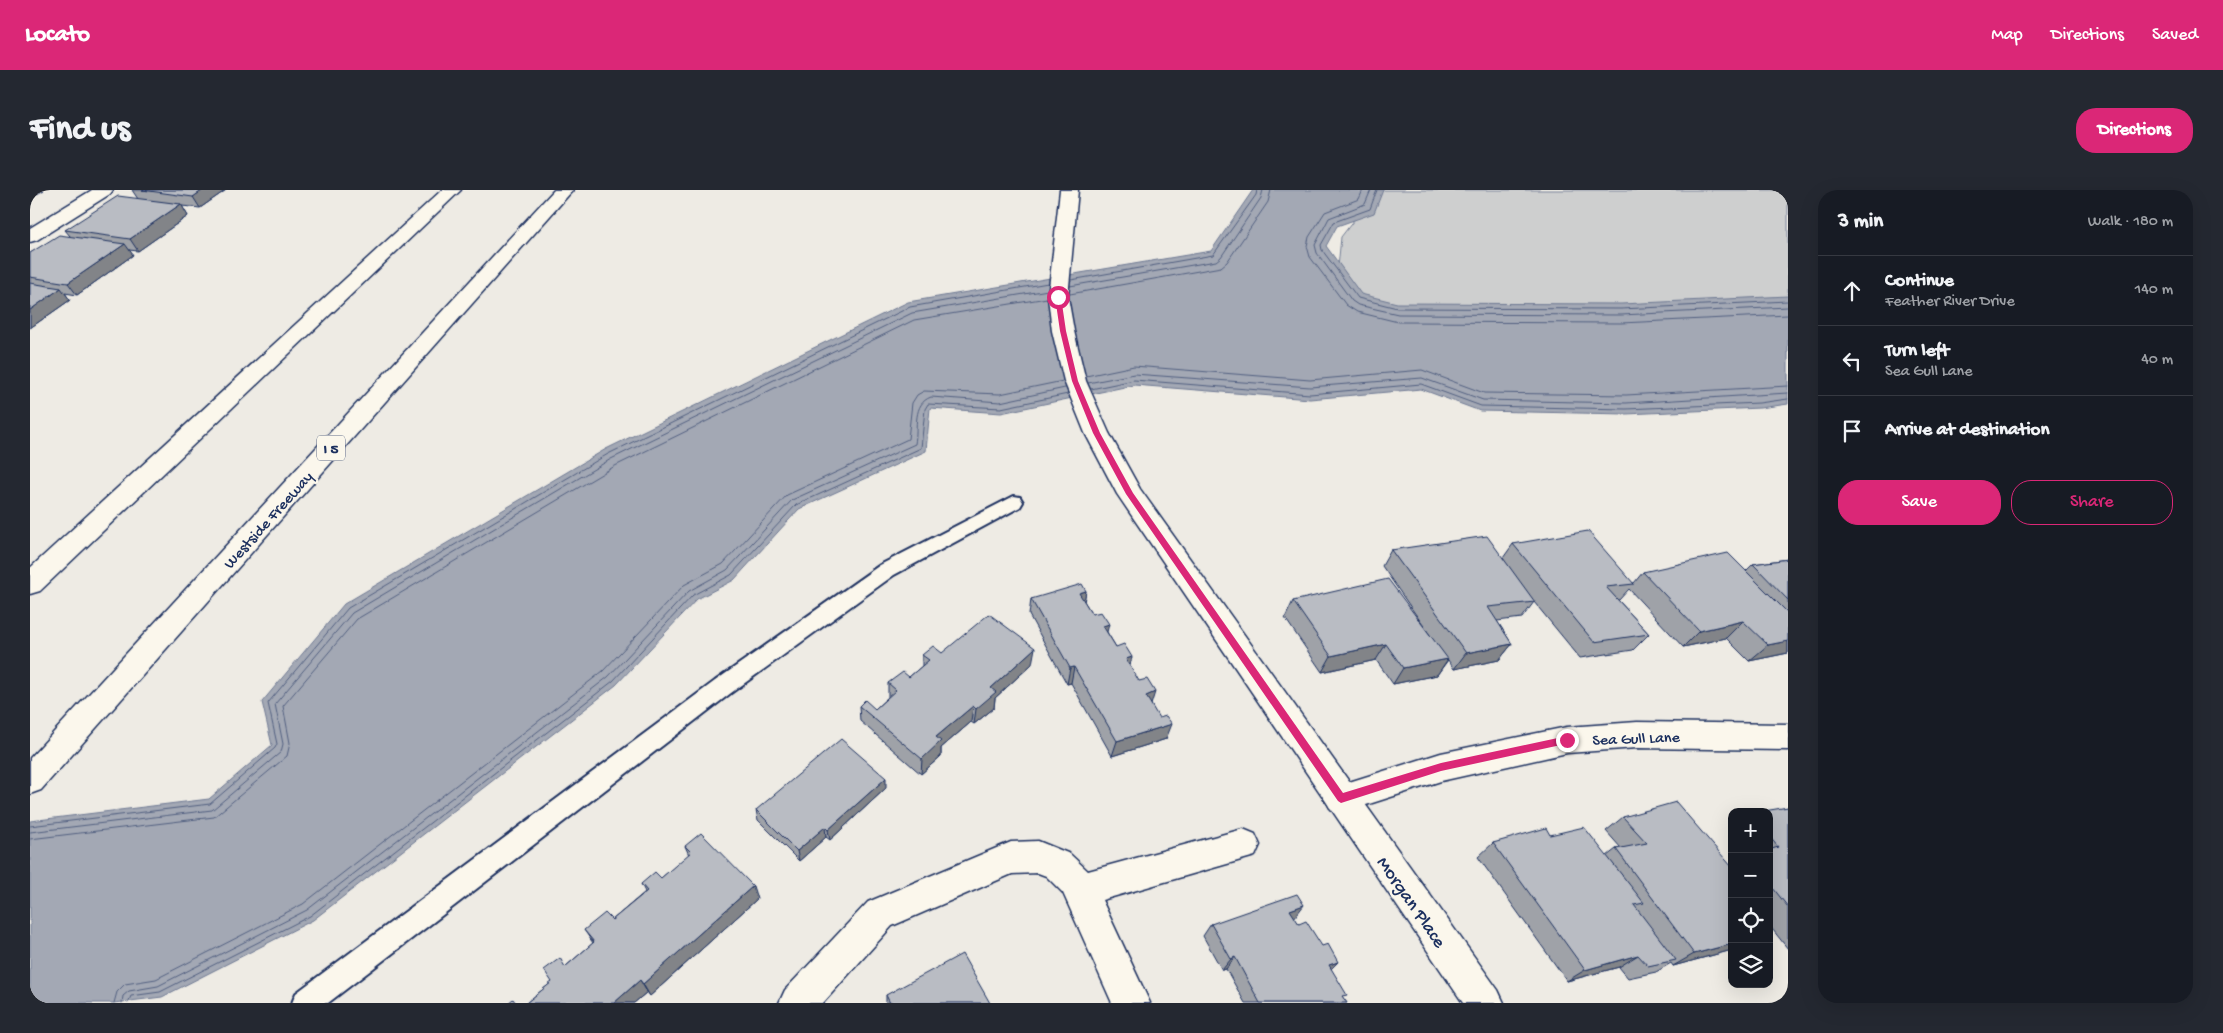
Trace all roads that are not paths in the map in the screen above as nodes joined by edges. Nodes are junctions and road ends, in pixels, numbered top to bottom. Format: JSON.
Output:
{"nodes":[{"id":1,"x":104,"y":190,"type":"edge"},
{"id":2,"x":452,"y":190,"type":"edge"},
{"id":3,"x":564,"y":190,"type":"edge"},
{"id":4,"x":1069,"y":190,"type":"edge"},
{"id":5,"x":30,"y":236,"type":"edge"},
{"id":6,"x":1014,"y":502,"type":"dead end"},
{"id":7,"x":30,"y":584,"type":"edge"},
{"id":8,"x":1788,"y":737,"type":"edge"},
{"id":9,"x":30,"y":780,"type":"edge"},
{"id":10,"x":1341,"y":798,"type":"junction"},
{"id":11,"x":1243,"y":845,"type":"dead end"},
{"id":12,"x":1080,"y":890,"type":"junction"},
{"id":13,"x":306,"y":1003,"type":"edge"},
{"id":14,"x":798,"y":1003,"type":"edge"},
{"id":15,"x":1131,"y":1003,"type":"edge"},
{"id":16,"x":1485,"y":1003,"type":"edge"}],
"edges":[{"from":1,"to":5,"type":"main road"},
{"from":2,"to":7,"type":"main road"},
{"from":3,"to":9,"type":"main road","name":"Westside Freeway","number":"I 5"},
{"from":4,"to":10,"type":"main road","name":"Morgan Place"},
{"from":6,"to":13,"type":"lane"},
{"from":8,"to":10,"type":"main road","name":"Sea Gull Lane"},
{"from":10,"to":16,"type":"main road","name":"Morgan Place"},
{"from":11,"to":12,"type":"main road"},
{"from":12,"to":14,"type":"main road"},
{"from":12,"to":15,"type":"main road"}]}
